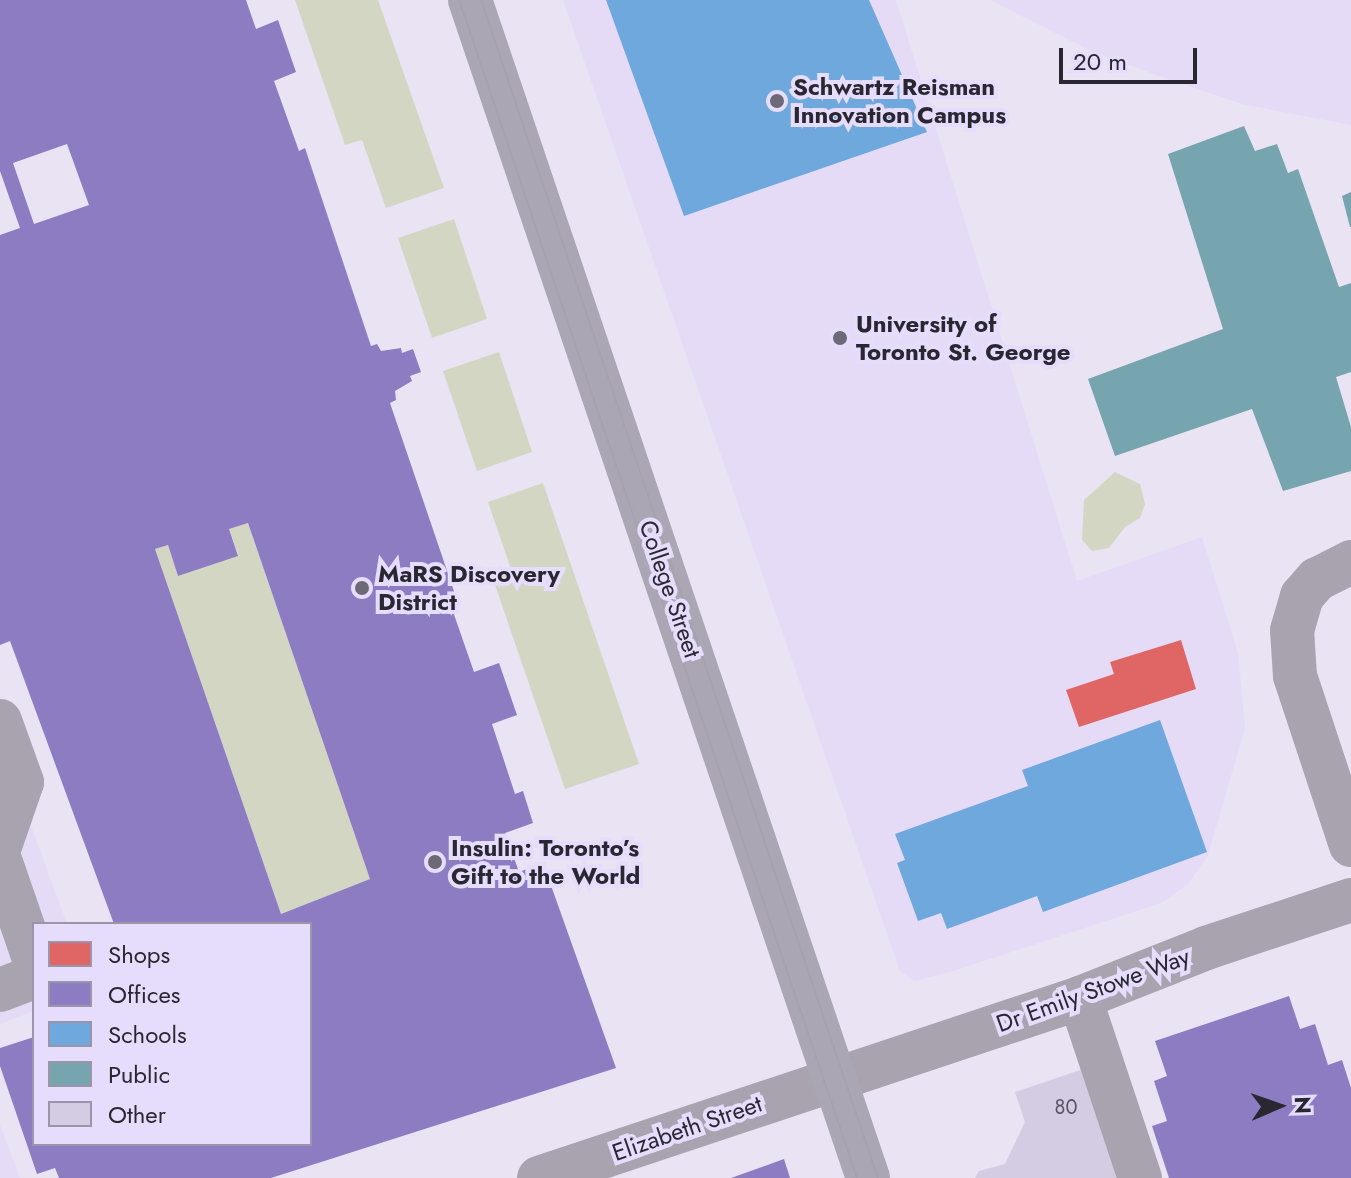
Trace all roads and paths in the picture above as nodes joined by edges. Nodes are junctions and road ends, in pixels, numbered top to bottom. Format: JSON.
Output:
{"nodes":[{"id":1,"x":470,"y":0,"type":"edge"},
{"id":2,"x":1351,"y":562,"type":"edge"},
{"id":3,"x":0,"y":721,"type":"edge"},
{"id":4,"x":1351,"y":845,"type":"edge"},
{"id":5,"x":0,"y":846,"type":"edge"},
{"id":6,"x":0,"y":860,"type":"edge"},
{"id":7,"x":1351,"y":900,"type":"edge"},
{"id":8,"x":32,"y":953,"type":"edge"},
{"id":9,"x":32,"y":978,"type":"edge"},
{"id":10,"x":0,"y":990,"type":"edge"},
{"id":11,"x":1080,"y":998,"type":"junction"},
{"id":12,"x":835,"y":1077,"type":"junction"},
{"id":13,"x":539,"y":1178,"type":"edge"},
{"id":14,"x":868,"y":1178,"type":"edge"},
{"id":15,"x":1140,"y":1178,"type":"edge"}],
"edges":[{"from":1,"to":12,"type":"main road","name":"College Street"},
{"from":2,"to":4,"type":"street"},
{"from":3,"to":5,"type":"street"},
{"from":6,"to":8,"type":"street"},
{"from":7,"to":11,"type":"street","name":"Dr Emily Stowe Way"},
{"from":9,"to":10,"type":"street"},
{"from":11,"to":12,"type":"street","name":"Dr Emily Stowe Way"},
{"from":11,"to":15,"type":"street"},
{"from":12,"to":13,"type":"street","name":"Elizabeth Street"},
{"from":12,"to":14,"type":"main road","name":"College Street"}]}
